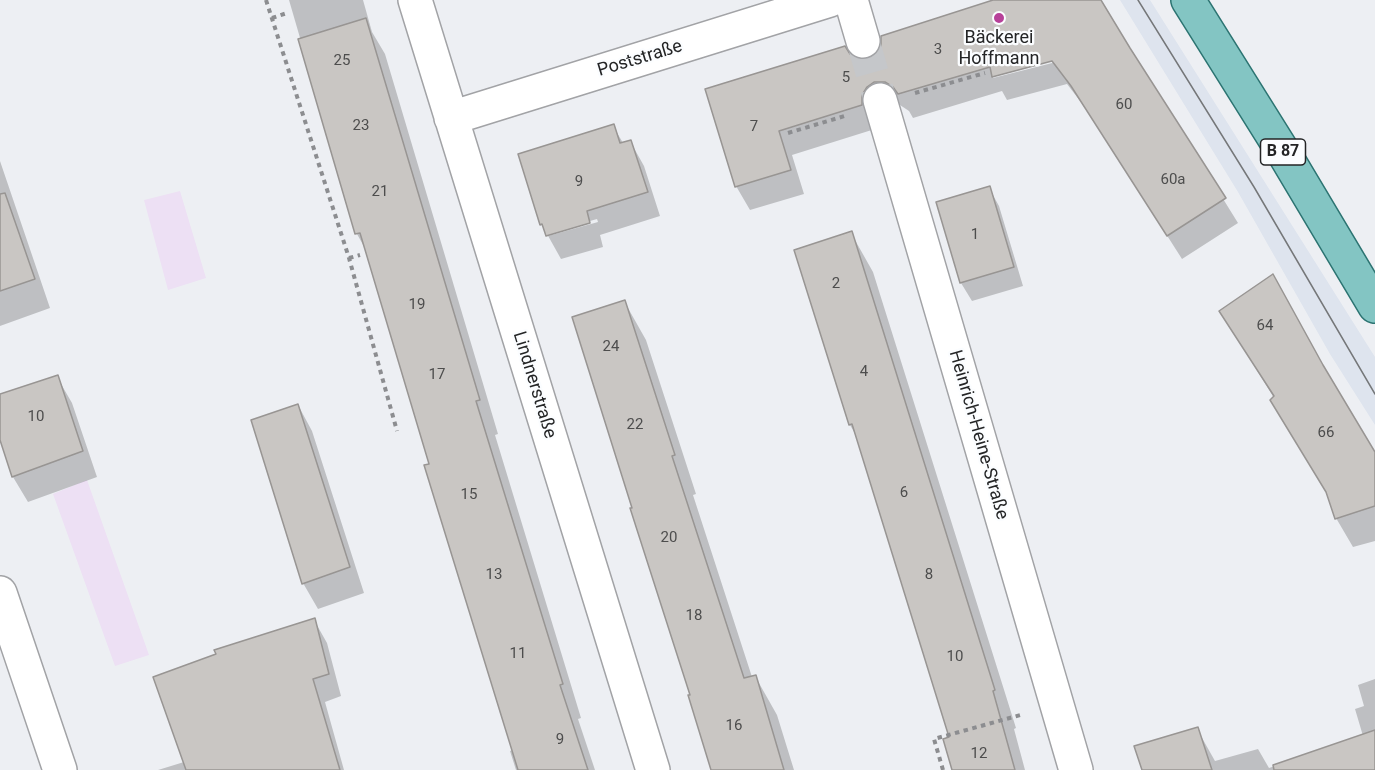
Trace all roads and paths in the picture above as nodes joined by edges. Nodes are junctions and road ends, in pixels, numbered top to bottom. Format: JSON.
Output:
{"nodes":[{"id":1,"x":266,"y":0,"type":"edge"},
{"id":2,"x":415,"y":0,"type":"edge"},
{"id":3,"x":830,"y":0,"type":"edge"},
{"id":4,"x":851,"y":0,"type":"edge"},
{"id":5,"x":1188,"y":0,"type":"edge"},
{"id":6,"x":287,"y":13,"type":"dead end"},
{"id":7,"x":272,"y":18,"type":"junction"},
{"id":8,"x":863,"y":41,"type":"tunnel mouth"},
{"id":9,"x":985,"y":73,"type":"dead end"},
{"id":10,"x":881,"y":102,"type":"junction"},
{"id":11,"x":451,"y":118,"type":"junction"},
{"id":12,"x":788,"y":133,"type":"dead end"},
{"id":13,"x":360,"y":255,"type":"dead end"},
{"id":14,"x":348,"y":258,"type":"junction"},
{"id":15,"x":1375,"y":306,"type":"edge"},
{"id":16,"x":397,"y":431,"type":"dead end"},
{"id":17,"x":0,"y":593,"type":"edge"},
{"id":18,"x":1029,"y":712,"type":"dead end"},
{"id":19,"x":60,"y":770,"type":"edge"},
{"id":20,"x":653,"y":770,"type":"edge"},
{"id":21,"x":943,"y":770,"type":"edge"},
{"id":22,"x":1077,"y":770,"type":"edge"}],
"edges":[{"from":1,"to":7,"type":"path"},
{"from":2,"to":11,"type":"street","name":"Lindnerstraße"},
{"from":3,"to":11,"type":"street","name":"Poststraße"},
{"from":4,"to":8,"type":"street"},
{"from":5,"to":15,"type":"main road","number":"B 87"},
{"from":6,"to":7,"type":"path"},
{"from":7,"to":14,"type":"path"},
{"from":9,"to":10,"type":"path"},
{"from":10,"to":12,"type":"path"},
{"from":10,"to":22,"type":"street","name":"Heinrich-Heine-Straße"},
{"from":11,"to":20,"type":"street","name":"Lindnerstraße"},
{"from":13,"to":14,"type":"path"},
{"from":14,"to":16,"type":"path"},
{"from":17,"to":19,"type":"street"},
{"from":18,"to":21,"type":"path"}]}
